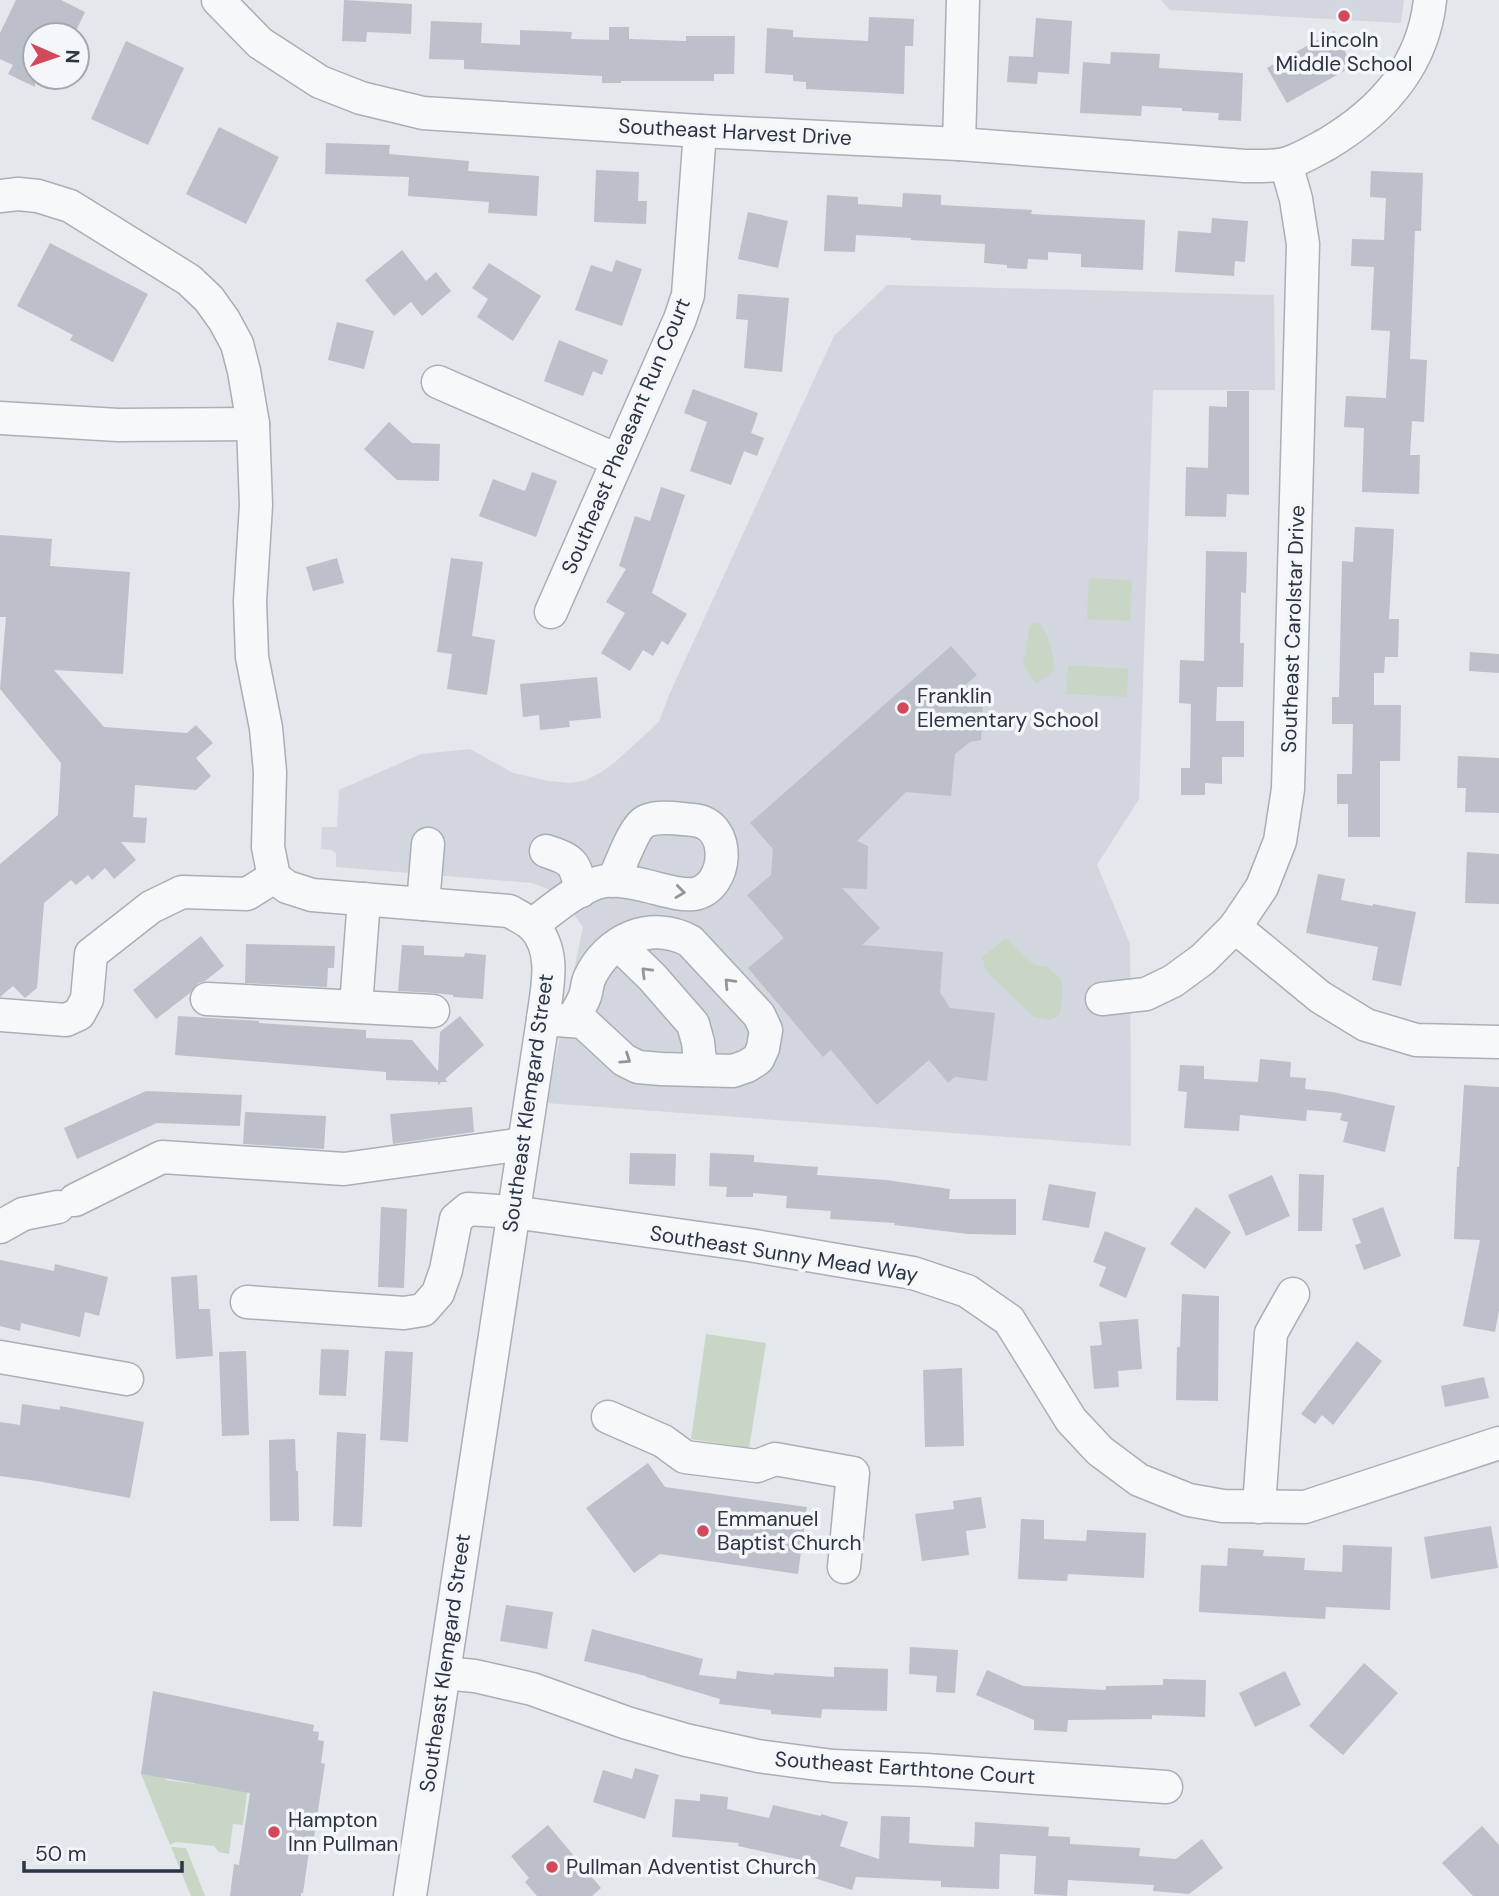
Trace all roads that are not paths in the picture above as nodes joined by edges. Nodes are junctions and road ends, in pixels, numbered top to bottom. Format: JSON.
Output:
{"nodes":[{"id":1,"x":218,"y":0,"type":"edge"},
{"id":2,"x":963,"y":0,"type":"edge"},
{"id":3,"x":1430,"y":0,"type":"edge"},
{"id":4,"x":699,"y":131,"type":"junction"},
{"id":5,"x":959,"y":144,"type":"junction"},
{"id":6,"x":1286,"y":164,"type":"junction"},
{"id":7,"x":0,"y":196,"type":"edge"},
{"id":8,"x":438,"y":382,"type":"dead end"},
{"id":9,"x":0,"y":418,"type":"edge"},
{"id":10,"x":253,"y":424,"type":"junction"},
{"id":11,"x":617,"y":460,"type":"junction"},
{"id":12,"x":551,"y":612,"type":"dead end"},
{"id":13,"x":428,"y":844,"type":"dead end"},
{"id":14,"x":547,"y":851,"type":"dead end"},
{"id":15,"x":274,"y":877,"type":"junction"},
{"id":16,"x":612,"y":881,"type":"dead end"},
{"id":17,"x":581,"y":891,"type":"junction"},
{"id":18,"x":364,"y":899,"type":"junction"},
{"id":19,"x":423,"y":905,"type":"junction"},
{"id":20,"x":532,"y":925,"type":"junction"},
{"id":21,"x":1235,"y":927,"type":"junction"},
{"id":22,"x":619,"y":945,"type":"junction"},
{"id":23,"x":207,"y":999,"type":"dead end"},
{"id":24,"x":1102,"y":999,"type":"dead end"},
{"id":25,"x":356,"y":1006,"type":"junction"},
{"id":26,"x":433,"y":1011,"type":"dead end"},
{"id":27,"x":0,"y":1015,"type":"edge"},
{"id":28,"x":558,"y":1019,"type":"junction"},
{"id":29,"x":1499,"y":1042,"type":"edge"},
{"id":30,"x":701,"y":1070,"type":"junction"},
{"id":31,"x":523,"y":1144,"type":"junction"},
{"id":32,"x":513,"y":1212,"type":"junction"},
{"id":33,"x":0,"y":1227,"type":"edge"},
{"id":34,"x":1293,"y":1294,"type":"dead end"},
{"id":35,"x":247,"y":1302,"type":"dead end"},
{"id":36,"x":0,"y":1357,"type":"edge"},
{"id":37,"x":127,"y":1379,"type":"dead end"},
{"id":38,"x":608,"y":1418,"type":"dead end"},
{"id":39,"x":1499,"y":1443,"type":"edge"},
{"id":40,"x":1259,"y":1507,"type":"junction"},
{"id":41,"x":844,"y":1567,"type":"dead end"},
{"id":42,"x":444,"y":1673,"type":"junction"},
{"id":43,"x":1166,"y":1787,"type":"dead end"},
{"id":44,"x":410,"y":1896,"type":"edge"}],
"edges":[{"from":1,"to":4,"type":"street","name":"Southeast Harvest Drive"},
{"from":2,"to":5,"type":"street"},
{"from":3,"to":6,"type":"street"},
{"from":4,"to":5,"type":"street","name":"Southeast Harvest Drive"},
{"from":4,"to":11,"type":"street","name":"Southeast Pheasant Run Court"},
{"from":5,"to":6,"type":"street","name":"Southeast Harvest Drive"},
{"from":6,"to":21,"type":"street","name":"Southeast Carolstar Drive"},
{"from":7,"to":10,"type":"street"},
{"from":8,"to":11,"type":"street"},
{"from":9,"to":10,"type":"street"},
{"from":10,"to":15,"type":"street"},
{"from":11,"to":12,"type":"street","name":"Southeast Pheasant Run Court"},
{"from":13,"to":19,"type":"street"},
{"from":14,"to":17,"type":"street"},
{"from":15,"to":18,"type":"street"},
{"from":15,"to":27,"type":"street"},
{"from":16,"to":17,"type":"street"},
{"from":17,"to":20,"type":"street"},
{"from":18,"to":19,"type":"street"},
{"from":18,"to":25,"type":"street"},
{"from":19,"to":20,"type":"street"},
{"from":20,"to":28,"type":"street","name":"Southeast Klemgard Street"},
{"from":21,"to":24,"type":"street","name":"Southeast Carolstar Drive"},
{"from":21,"to":29,"type":"street"},
{"from":22,"to":28,"type":"street"},
{"from":30,"to":22,"type":"street","one_way":true},
{"from":30,"to":22,"type":"street","one_way":true},
{"from":23,"to":25,"type":"street"},
{"from":25,"to":26,"type":"street"},
{"from":28,"to":30,"type":"street","one_way":true},
{"from":28,"to":31,"type":"street","name":"Southeast Klemgard Street"},
{"from":31,"to":32,"type":"street","name":"Southeast Klemgard Street"},
{"from":31,"to":33,"type":"street"},
{"from":32,"to":35,"type":"street","name":"Southeast Sunny Mead Way"},
{"from":32,"to":40,"type":"street","name":"Southeast Sunny Mead Way"},
{"from":32,"to":42,"type":"street","name":"Southeast Klemgard Street"},
{"from":34,"to":40,"type":"street"},
{"from":36,"to":37,"type":"street"},
{"from":38,"to":41,"type":"street"},
{"from":39,"to":40,"type":"street","name":"Southeast Sunny Mead Way"},
{"from":42,"to":43,"type":"street","name":"Southeast Earthtone Court"},
{"from":42,"to":44,"type":"street","name":"Southeast Klemgard Street"}]}
